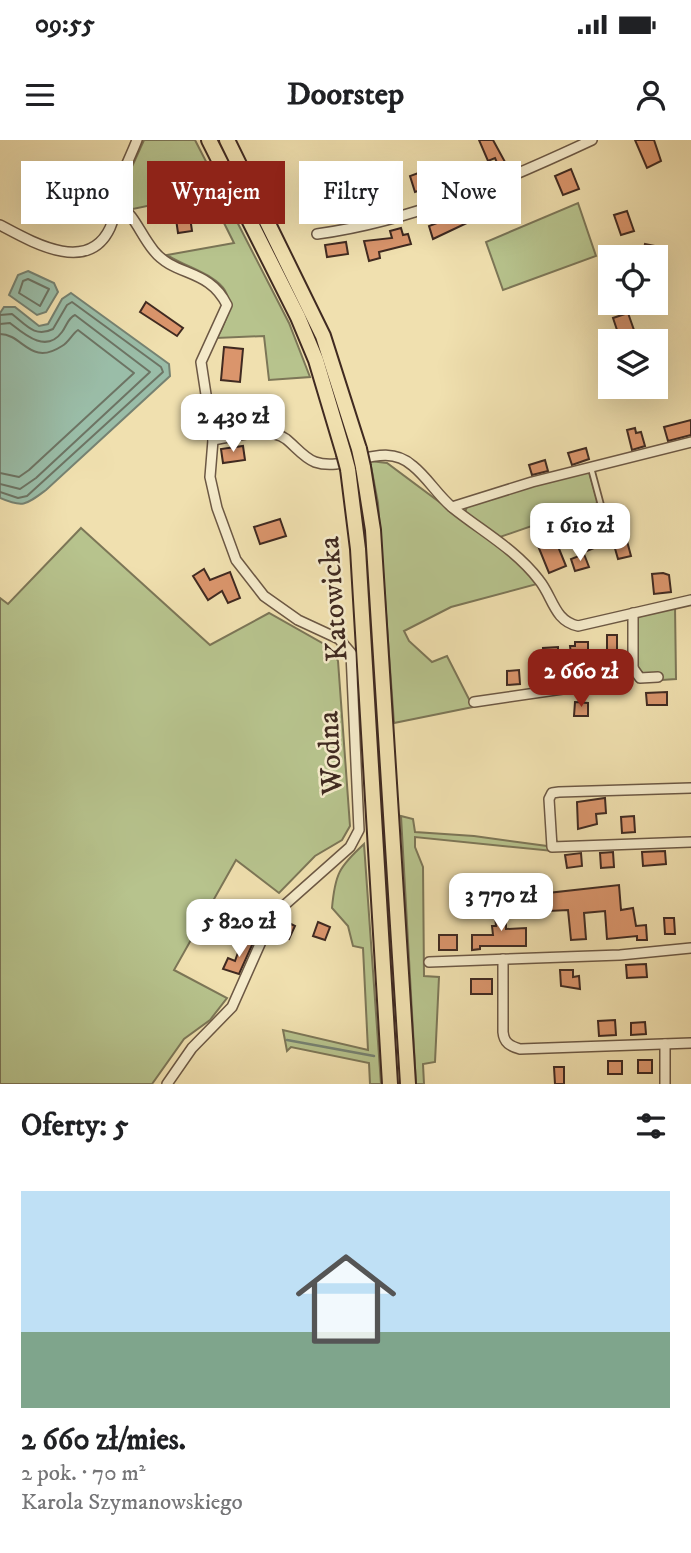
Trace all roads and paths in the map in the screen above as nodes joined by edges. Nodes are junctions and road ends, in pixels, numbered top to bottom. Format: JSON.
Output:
{"nodes":[{"id":1,"x":137,"y":140,"type":"edge"},
{"id":2,"x":209,"y":140,"type":"edge"},
{"id":3,"x":227,"y":140,"type":"edge"},
{"id":4,"x":592,"y":140,"type":"edge"},
{"id":5,"x":129,"y":161,"type":"edge"},
{"id":6,"x":133,"y":216,"type":"edge"},
{"id":7,"x":109,"y":224,"type":"edge"},
{"id":8,"x":0,"y":225,"type":"edge"},
{"id":9,"x":317,"y":234,"type":"dead end"},
{"id":10,"x":213,"y":440,"type":"junction"},
{"id":11,"x":691,"y":442,"type":"edge"},
{"id":12,"x":591,"y":467,"type":"junction"},
{"id":13,"x":452,"y":507,"type":"junction"},
{"id":14,"x":590,"y":526,"type":"dead end"},
{"id":15,"x":691,"y":600,"type":"edge"},
{"id":16,"x":633,"y":613,"type":"junction"},
{"id":17,"x":633,"y":668,"type":"junction"},
{"id":18,"x":658,"y":677,"type":"dead end"},
{"id":19,"x":640,"y":678,"type":"junction"},
{"id":20,"x":625,"y":680,"type":"junction"},
{"id":21,"x":474,"y":702,"type":"dead end"},
{"id":22,"x":691,"y":788,"type":"edge"},
{"id":23,"x":691,"y":842,"type":"edge"},
{"id":24,"x":691,"y":948,"type":"edge"},
{"id":25,"x":502,"y":959,"type":"junction"},
{"id":26,"x":429,"y":962,"type":"dead end"},
{"id":27,"x":691,"y":1043,"type":"edge"},
{"id":28,"x":665,"y":1044,"type":"junction"},
{"id":29,"x":167,"y":1084,"type":"edge"},
{"id":30,"x":390,"y":1084,"type":"edge"},
{"id":31,"x":408,"y":1084,"type":"edge"},
{"id":32,"x":665,"y":1084,"type":"edge"}],
"edges":[{"from":1,"to":5,"type":"street"},
{"from":2,"to":30,"type":"main road","name":"Katowicka","bridge":true},
{"from":3,"to":31,"type":"main road","name":"Katowicka","bridge":true},
{"from":4,"to":9,"type":"street"},
{"from":6,"to":10,"type":"street","name":"Wodna"},
{"from":7,"to":8,"type":"street"},
{"from":10,"to":13,"type":"street"},
{"from":10,"to":29,"type":"street","name":"Wodna"},
{"from":11,"to":12,"type":"street"},
{"from":12,"to":13,"type":"street"},
{"from":12,"to":14,"type":"lane"},
{"from":13,"to":16,"type":"street"},
{"from":15,"to":16,"type":"street"},
{"from":16,"to":17,"type":"street"},
{"from":17,"to":19,"type":"street"},
{"from":17,"to":20,"type":"street"},
{"from":18,"to":19,"type":"street"},
{"from":19,"to":20,"type":"street"},
{"from":20,"to":21,"type":"street"},
{"from":22,"to":23,"type":"street"},
{"from":24,"to":25,"type":"street"},
{"from":25,"to":26,"type":"street"},
{"from":25,"to":28,"type":"street"},
{"from":27,"to":28,"type":"street"},
{"from":28,"to":32,"type":"street"}]}
